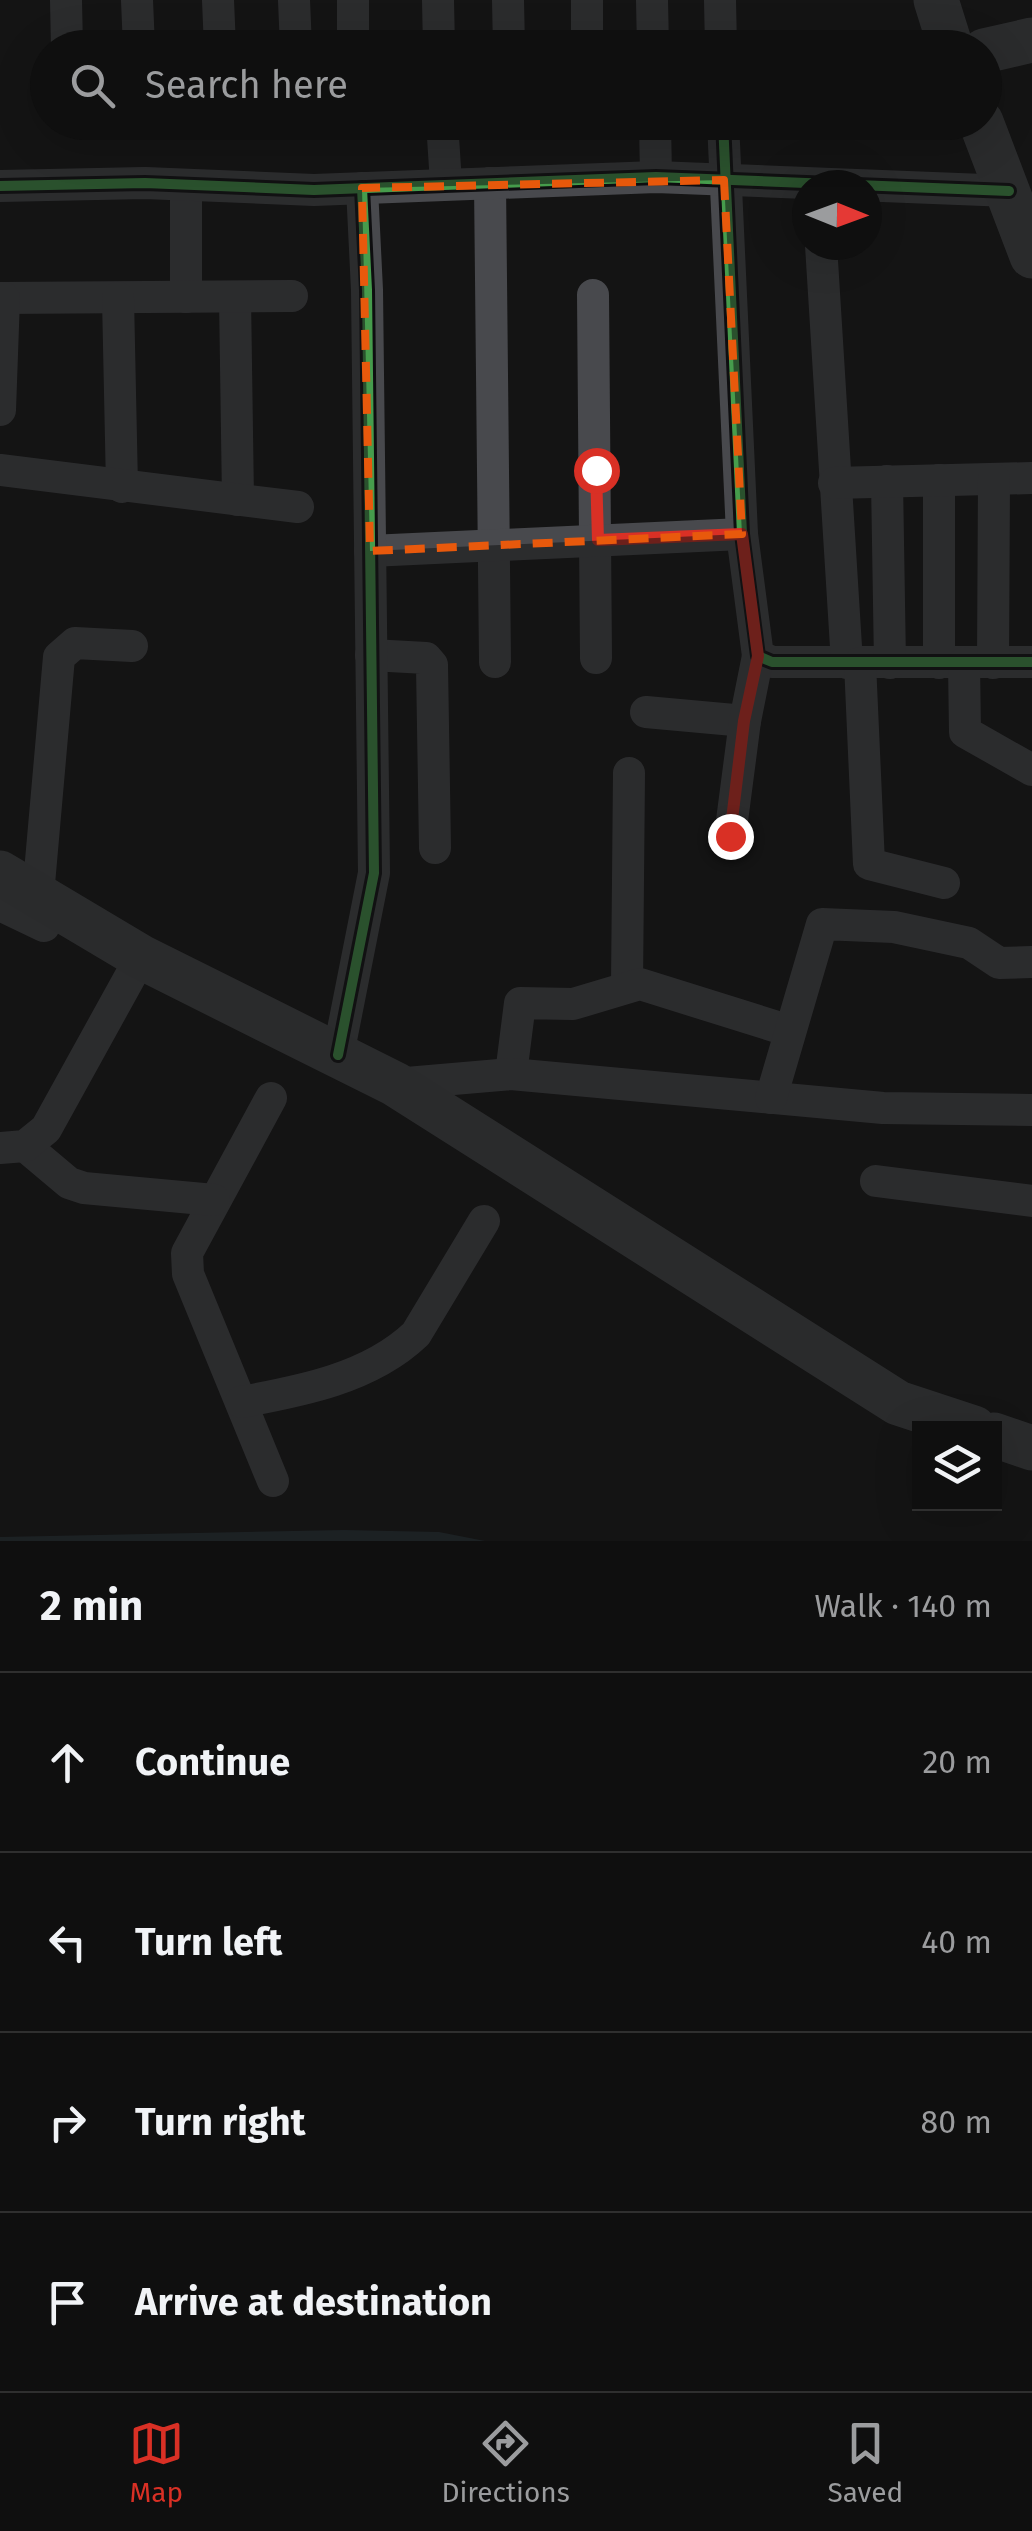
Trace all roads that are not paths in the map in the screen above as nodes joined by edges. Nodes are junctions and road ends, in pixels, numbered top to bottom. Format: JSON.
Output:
{"nodes":[{"id":1,"x":66,"y":0,"type":"edge"},
{"id":2,"x":137,"y":0,"type":"edge"},
{"id":3,"x":218,"y":0,"type":"edge"},
{"id":4,"x":294,"y":0,"type":"edge"},
{"id":5,"x":353,"y":0,"type":"edge"},
{"id":6,"x":438,"y":0,"type":"edge"},
{"id":7,"x":508,"y":0,"type":"edge"},
{"id":8,"x":587,"y":0,"type":"edge"},
{"id":9,"x":652,"y":0,"type":"edge"},
{"id":10,"x":720,"y":0,"type":"edge"},
{"id":11,"x":936,"y":0,"type":"edge"},
{"id":12,"x":67,"y":30,"type":"edge"},
{"id":13,"x":138,"y":30,"type":"edge"},
{"id":14,"x":219,"y":30,"type":"edge"},
{"id":15,"x":295,"y":30,"type":"edge"},
{"id":16,"x":352,"y":30,"type":"edge"},
{"id":17,"x":439,"y":30,"type":"edge"},
{"id":18,"x":509,"y":30,"type":"edge"},
{"id":19,"x":588,"y":30,"type":"edge"},
{"id":20,"x":653,"y":30,"type":"edge"},
{"id":21,"x":721,"y":30,"type":"edge"},
{"id":22,"x":945,"y":30,"type":"edge"},
{"id":23,"x":1032,"y":40,"type":"edge"},
{"id":24,"x":1002,"y":48,"type":"edge"},
{"id":25,"x":443,"y":140,"type":"edge"},
{"id":26,"x":655,"y":140,"type":"edge"},
{"id":27,"x":723,"y":140,"type":"edge"},
{"id":28,"x":987,"y":140,"type":"edge"},
{"id":29,"x":656,"y":177,"type":"junction"},
{"id":30,"x":724,"y":180,"type":"junction"},
{"id":31,"x":490,"y":182,"type":"junction"},
{"id":32,"x":792,"y":182,"type":"edge"},
{"id":33,"x":446,"y":183,"type":"junction"},
{"id":34,"x":186,"y":185,"type":"junction"},
{"id":35,"x":0,"y":186,"type":"edge"},
{"id":36,"x":882,"y":186,"type":"edge"},
{"id":37,"x":362,"y":188,"type":"junction"},
{"id":38,"x":1008,"y":191,"type":"junction"},
{"id":39,"x":1032,"y":256,"type":"edge"},
{"id":40,"x":822,"y":260,"type":"edge"},
{"id":41,"x":593,"y":295,"type":"dead end"},
{"id":42,"x":292,"y":296,"type":"dead end"},
{"id":43,"x":186,"y":297,"type":"junction"},
{"id":44,"x":235,"y":297,"type":"junction"},
{"id":45,"x":2,"y":298,"type":"edge"},
{"id":46,"x":118,"y":298,"type":"junction"},
{"id":47,"x":0,"y":410,"type":"edge"},
{"id":48,"x":0,"y":470,"type":"edge"},
{"id":49,"x":994,"y":478,"type":"junction"},
{"id":50,"x":1032,"y":478,"type":"edge"},
{"id":51,"x":939,"y":480,"type":"junction"},
{"id":52,"x":887,"y":481,"type":"junction"},
{"id":53,"x":834,"y":483,"type":"junction"},
{"id":54,"x":122,"y":487,"type":"junction"},
{"id":55,"x":238,"y":500,"type":"junction"},
{"id":56,"x":298,"y":507,"type":"dead end"},
{"id":57,"x":742,"y":534,"type":"junction"},
{"id":58,"x":598,"y":540,"type":"junction"},
{"id":59,"x":496,"y":544,"type":"junction"},
{"id":60,"x":370,"y":552,"type":"junction"},
{"id":61,"x":132,"y":646,"type":"dead end"},
{"id":62,"x":371,"y":655,"type":"junction"},
{"id":63,"x":758,"y":656,"type":"junction"},
{"id":64,"x":596,"y":658,"type":"dead end"},
{"id":65,"x":495,"y":662,"type":"dead end"},
{"id":66,"x":1032,"y":662,"type":"edge"},
{"id":67,"x":865,"y":663,"type":"junction"},
{"id":68,"x":965,"y":663,"type":"junction"},
{"id":69,"x":646,"y":712,"type":"dead end"},
{"id":70,"x":744,"y":721,"type":"junction"},
{"id":71,"x":1032,"y":770,"type":"edge"},
{"id":72,"x":629,"y":773,"type":"dead end"},
{"id":73,"x":730,"y":836,"type":"dead end"},
{"id":74,"x":435,"y":848,"type":"dead end"},
{"id":75,"x":944,"y":883,"type":"dead end"},
{"id":76,"x":20,"y":900,"type":"edge"},
{"id":77,"x":141,"y":956,"type":"junction"},
{"id":78,"x":1032,"y":962,"type":"edge"},
{"id":79,"x":627,"y":984,"type":"junction"},
{"id":80,"x":790,"y":1031,"type":"junction"},
{"id":81,"x":338,"y":1055,"type":"junction"},
{"id":82,"x":511,"y":1074,"type":"junction"},
{"id":83,"x":395,"y":1084,"type":"junction"},
{"id":84,"x":271,"y":1098,"type":"dead end"},
{"id":85,"x":771,"y":1098,"type":"junction"},
{"id":86,"x":1032,"y":1110,"type":"edge"},
{"id":87,"x":13,"y":1147,"type":"edge"},
{"id":88,"x":876,"y":1181,"type":"dead end"},
{"id":89,"x":214,"y":1200,"type":"junction"},
{"id":90,"x":1032,"y":1201,"type":"edge"},
{"id":91,"x":484,"y":1220,"type":"dead end"},
{"id":92,"x":241,"y":1402,"type":"junction"},
{"id":93,"x":953,"y":1421,"type":"edge"},
{"id":94,"x":1002,"y":1438,"type":"edge"},
{"id":95,"x":1032,"y":1448,"type":"edge"},
{"id":96,"x":273,"y":1480,"type":"dead end"}],
"edges":[{"from":1,"to":12,"type":"street"},
{"from":2,"to":13,"type":"street"},
{"from":3,"to":14,"type":"street"},
{"from":4,"to":15,"type":"street"},
{"from":5,"to":16,"type":"street"},
{"from":6,"to":17,"type":"street"},
{"from":7,"to":18,"type":"street"},
{"from":8,"to":19,"type":"street"},
{"from":9,"to":20,"type":"street"},
{"from":10,"to":21,"type":"street"},
{"from":11,"to":22,"type":"main road"},
{"from":23,"to":24,"type":"main road"},
{"from":25,"to":33,"type":"street"},
{"from":26,"to":29,"type":"street"},
{"from":27,"to":30,"type":"street"},
{"from":28,"to":38,"type":"main road"},
{"from":29,"to":30,"type":"street"},
{"from":29,"to":31,"type":"street"},
{"from":30,"to":32,"type":"street"},
{"from":30,"to":57,"type":"street"},
{"from":31,"to":33,"type":"street"},
{"from":31,"to":59,"type":"street"},
{"from":33,"to":37,"type":"street"},
{"from":34,"to":35,"type":"street"},
{"from":34,"to":37,"type":"street"},
{"from":34,"to":43,"type":"street"},
{"from":36,"to":38,"type":"street"},
{"from":37,"to":60,"type":"street"},
{"from":38,"to":39,"type":"main road"},
{"from":40,"to":53,"type":"street"},
{"from":41,"to":58,"type":"street"},
{"from":42,"to":44,"type":"street"},
{"from":43,"to":44,"type":"street"},
{"from":43,"to":46,"type":"street"},
{"from":44,"to":55,"type":"street"},
{"from":45,"to":46,"type":"street"},
{"from":45,"to":47,"type":"street"},
{"from":46,"to":54,"type":"street"},
{"from":48,"to":54,"type":"street"},
{"from":49,"to":50,"type":"street"},
{"from":49,"to":51,"type":"street"},
{"from":49,"to":68,"type":"street"},
{"from":51,"to":52,"type":"street"},
{"from":51,"to":68,"type":"street"},
{"from":52,"to":53,"type":"street"},
{"from":52,"to":67,"type":"street"},
{"from":53,"to":67,"type":"street"},
{"from":54,"to":55,"type":"street"},
{"from":55,"to":56,"type":"street"},
{"from":57,"to":58,"type":"street"},
{"from":57,"to":63,"type":"street"},
{"from":58,"to":59,"type":"street"},
{"from":58,"to":64,"type":"street"},
{"from":59,"to":60,"type":"street"},
{"from":59,"to":65,"type":"street"},
{"from":60,"to":62,"type":"street"},
{"from":61,"to":76,"type":"street"},
{"from":62,"to":74,"type":"street"},
{"from":62,"to":81,"type":"street"},
{"from":63,"to":67,"type":"street"},
{"from":63,"to":70,"type":"street"},
{"from":66,"to":68,"type":"street"},
{"from":67,"to":68,"type":"street"},
{"from":67,"to":75,"type":"street"},
{"from":68,"to":71,"type":"street"},
{"from":69,"to":70,"type":"street"},
{"from":70,"to":73,"type":"street"},
{"from":72,"to":79,"type":"street"},
{"from":76,"to":77,"type":"main road"},
{"from":77,"to":81,"type":"main road"},
{"from":77,"to":87,"type":"street"},
{"from":78,"to":80,"type":"street"},
{"from":79,"to":80,"type":"street"},
{"from":79,"to":82,"type":"street"},
{"from":80,"to":85,"type":"street"},
{"from":81,"to":83,"type":"main road"},
{"from":82,"to":83,"type":"street"},
{"from":82,"to":85,"type":"street"},
{"from":83,"to":93,"type":"main road"},
{"from":84,"to":89,"type":"street"},
{"from":85,"to":86,"type":"street"},
{"from":87,"to":89,"type":"street"},
{"from":88,"to":90,"type":"street"},
{"from":89,"to":92,"type":"street"},
{"from":91,"to":92,"type":"street"},
{"from":92,"to":96,"type":"street"},
{"from":94,"to":95,"type":"main road"}]}
